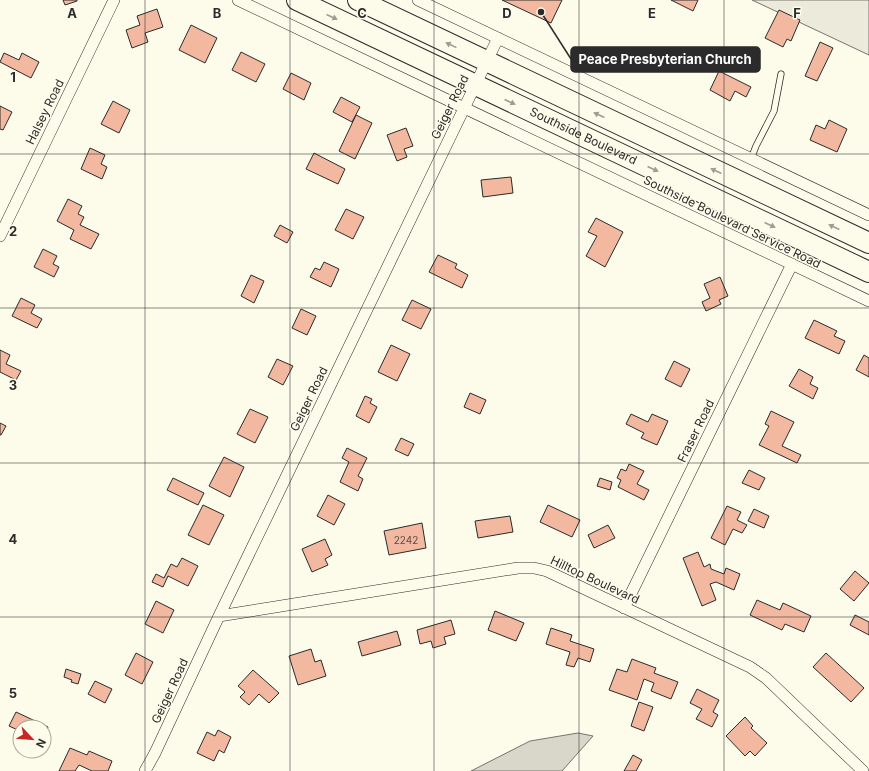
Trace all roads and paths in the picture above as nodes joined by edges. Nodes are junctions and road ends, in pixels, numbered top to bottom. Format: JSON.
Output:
{"nodes":[{"id":1,"x":114,"y":0,"type":"edge"},
{"id":2,"x":238,"y":0,"type":"edge"},
{"id":3,"x":297,"y":0,"type":"edge"},
{"id":4,"x":358,"y":0,"type":"edge"},
{"id":5,"x":418,"y":0,"type":"edge"},
{"id":6,"x":498,"y":38,"type":"junction"},
{"id":7,"x":486,"y":61,"type":"junction"},
{"id":8,"x":781,"y":74,"type":"dead end"},
{"id":9,"x":475,"y":85,"type":"junction"},
{"id":10,"x":464,"y":108,"type":"junction"},
{"id":11,"x":751,"y":159,"type":"junction"},
{"id":12,"x":869,"y":215,"type":"edge"},
{"id":13,"x":0,"y":236,"type":"edge"},
{"id":14,"x":869,"y":243,"type":"edge"},
{"id":15,"x":792,"y":264,"type":"junction"},
{"id":16,"x":869,"y":272,"type":"edge"},
{"id":17,"x":869,"y":301,"type":"edge"},
{"id":18,"x":624,"y":608,"type":"junction"},
{"id":19,"x":219,"y":616,"type":"junction"},
{"id":20,"x":145,"y":771,"type":"edge"},
{"id":21,"x":863,"y":771,"type":"edge"}],
"edges":[{"from":1,"to":13,"type":"street","name":"Halsey Road"},
{"from":2,"to":10,"type":"street","name":"Southside Boulevard Service Road"},
{"from":3,"to":9,"type":"highway","name":"Southside Boulevard","one_way":true},
{"from":7,"to":4,"type":"highway","one_way":true},
{"from":5,"to":6,"type":"street"},
{"from":6,"to":7,"type":"street","name":"Geiger Road"},
{"from":6,"to":11,"type":"street"},
{"from":7,"to":9,"type":"street","name":"Geiger Road"},
{"from":14,"to":7,"type":"highway","one_way":true},
{"from":8,"to":11,"type":"lane"},
{"from":9,"to":10,"type":"street","name":"Geiger Road"},
{"from":9,"to":16,"type":"highway","name":"Southside Boulevard","one_way":true},
{"from":10,"to":15,"type":"street","name":"Southside Boulevard Service Road"},
{"from":10,"to":19,"type":"street","name":"Geiger Road"},
{"from":11,"to":12,"type":"street"},
{"from":15,"to":17,"type":"street","name":"Southside Boulevard Service Road"},
{"from":15,"to":18,"type":"street","name":"Fraser Road"},
{"from":18,"to":19,"type":"street","name":"Hilltop Boulevard"},
{"from":18,"to":21,"type":"street","name":"Hilltop Boulevard"},
{"from":19,"to":20,"type":"street","name":"Geiger Road"}]}
